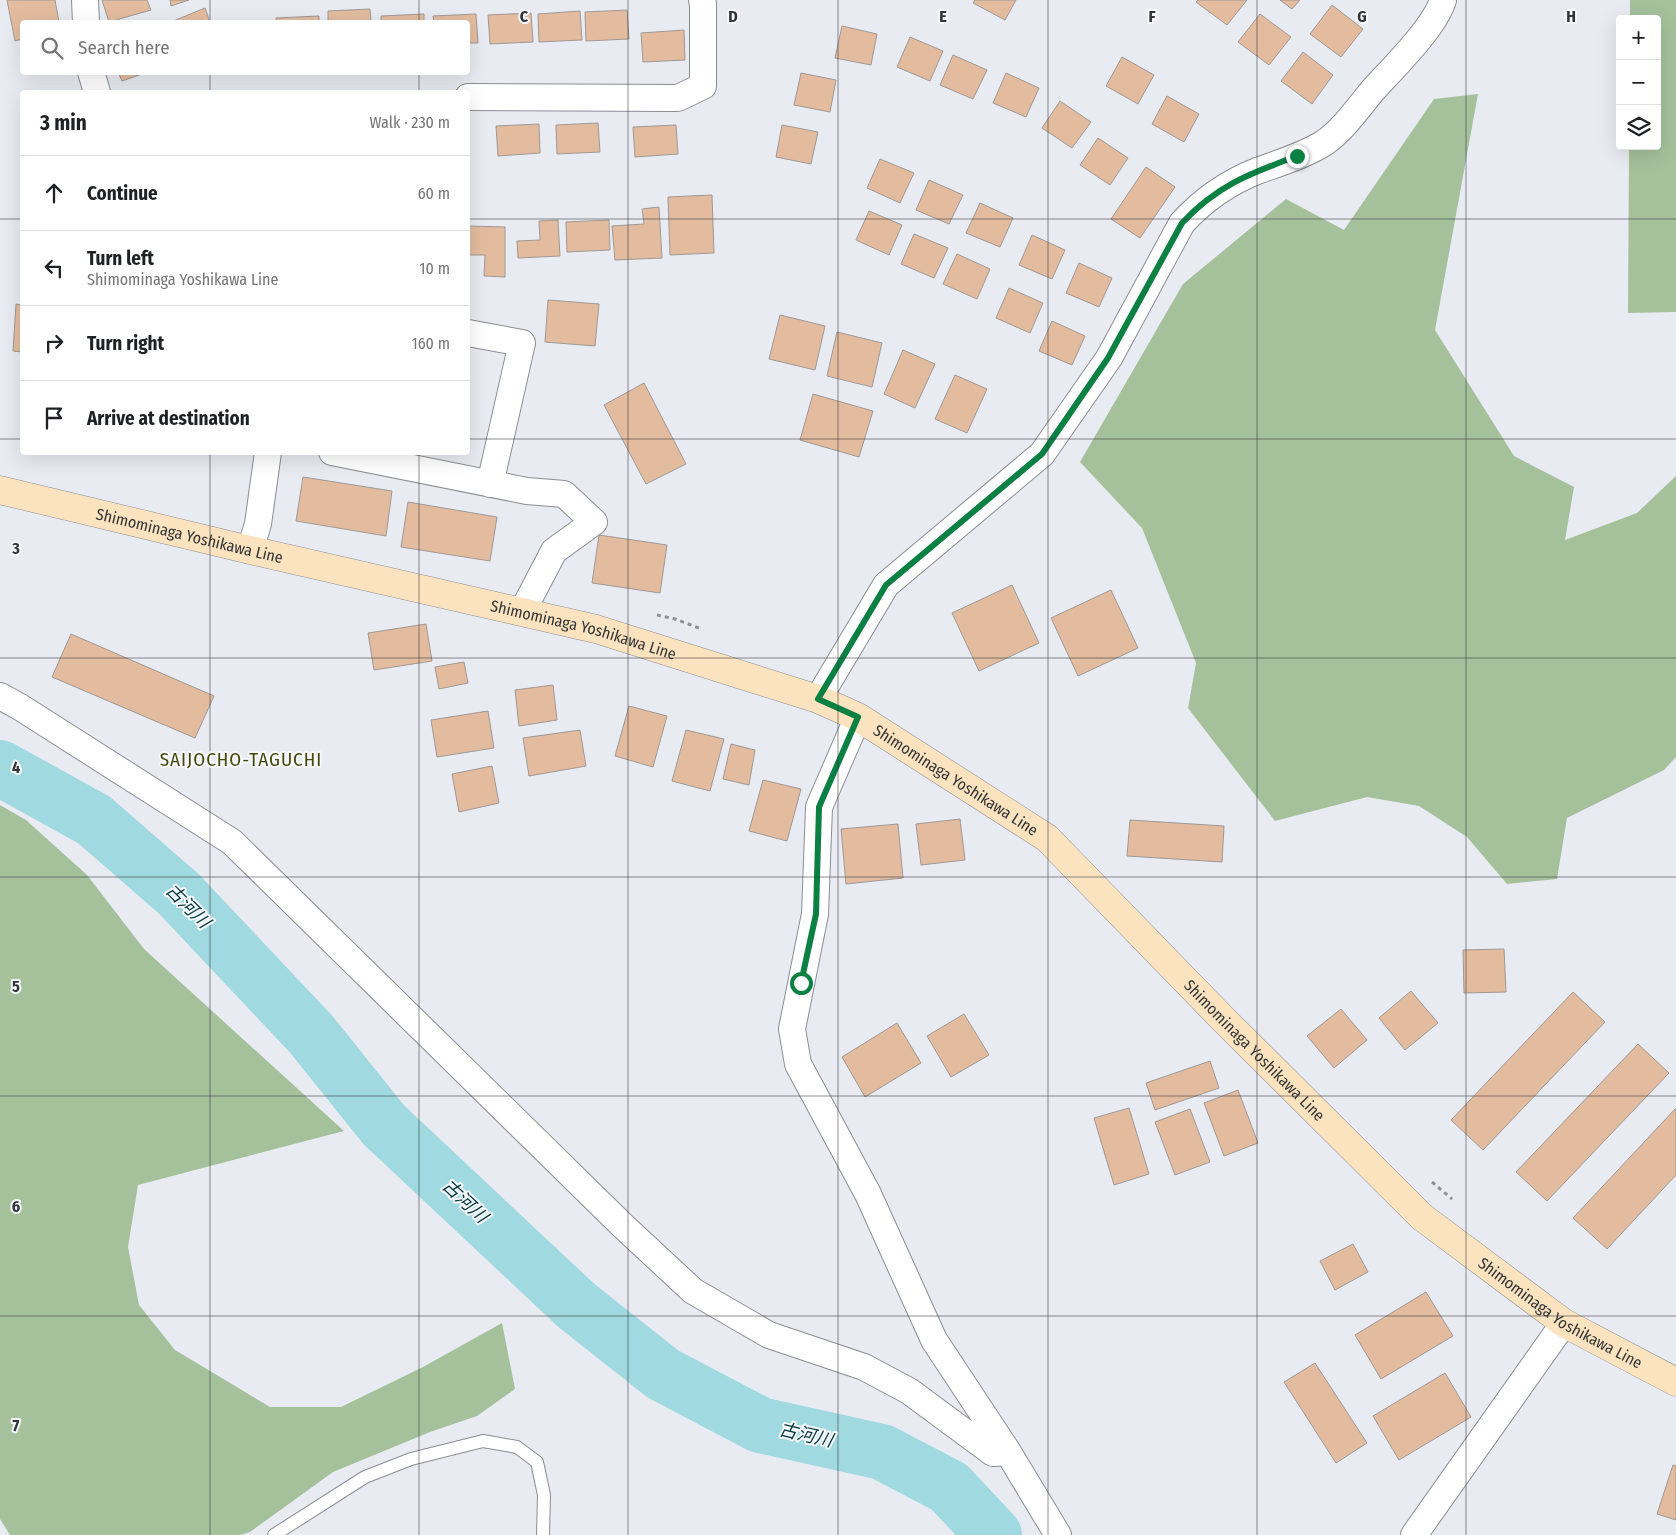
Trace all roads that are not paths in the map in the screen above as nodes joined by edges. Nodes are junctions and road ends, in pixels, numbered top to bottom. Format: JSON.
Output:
{"nodes":[{"id":1,"x":85,"y":0,"type":"edge"},
{"id":2,"x":702,"y":0,"type":"edge"},
{"id":3,"x":1443,"y":0,"type":"edge"},
{"id":4,"x":86,"y":20,"type":"edge"},
{"id":5,"x":92,"y":75,"type":"edge"},
{"id":6,"x":96,"y":90,"type":"edge"},
{"id":7,"x":470,"y":97,"type":"edge"},
{"id":8,"x":470,"y":333,"type":"edge"},
{"id":9,"x":268,"y":455,"type":"edge"},
{"id":10,"x":347,"y":455,"type":"edge"},
{"id":11,"x":490,"y":484,"type":"junction"},
{"id":12,"x":0,"y":490,"type":"edge"},
{"id":13,"x":250,"y":550,"type":"junction"},
{"id":14,"x":522,"y":612,"type":"junction"},
{"id":15,"x":0,"y":696,"type":"edge"},
{"id":16,"x":818,"y":699,"type":"junction"},
{"id":17,"x":858,"y":717,"type":"junction"},
{"id":18,"x":1564,"y":1324,"type":"junction"},
{"id":19,"x":1676,"y":1382,"type":"edge"},
{"id":20,"x":1008,"y":1452,"type":"junction"},
{"id":21,"x":274,"y":1535,"type":"edge"},
{"id":22,"x":543,"y":1535,"type":"edge"},
{"id":23,"x":1058,"y":1535,"type":"edge"},
{"id":24,"x":1414,"y":1535,"type":"edge"}],
"edges":[{"from":1,"to":4,"type":"street"},
{"from":2,"to":7,"type":"street"},
{"from":3,"to":16,"type":"street"},
{"from":5,"to":6,"type":"street"},
{"from":8,"to":11,"type":"street"},
{"from":9,"to":13,"type":"street"},
{"from":10,"to":11,"type":"street"},
{"from":11,"to":14,"type":"street"},
{"from":12,"to":13,"type":"main road","name":"Shimominaga Yoshikawa Line"},
{"from":13,"to":14,"type":"main road","name":"Shimominaga Yoshikawa Line"},
{"from":14,"to":16,"type":"main road","name":"Shimominaga Yoshikawa Line"},
{"from":15,"to":20,"type":"street"},
{"from":16,"to":17,"type":"main road","name":"Shimominaga Yoshikawa Line"},
{"from":17,"to":18,"type":"main road","name":"Shimominaga Yoshikawa Line"},
{"from":17,"to":20,"type":"street"},
{"from":18,"to":19,"type":"main road","name":"Shimominaga Yoshikawa Line"},
{"from":18,"to":24,"type":"street"},
{"from":20,"to":23,"type":"street"},
{"from":21,"to":22,"type":"lane"}]}
